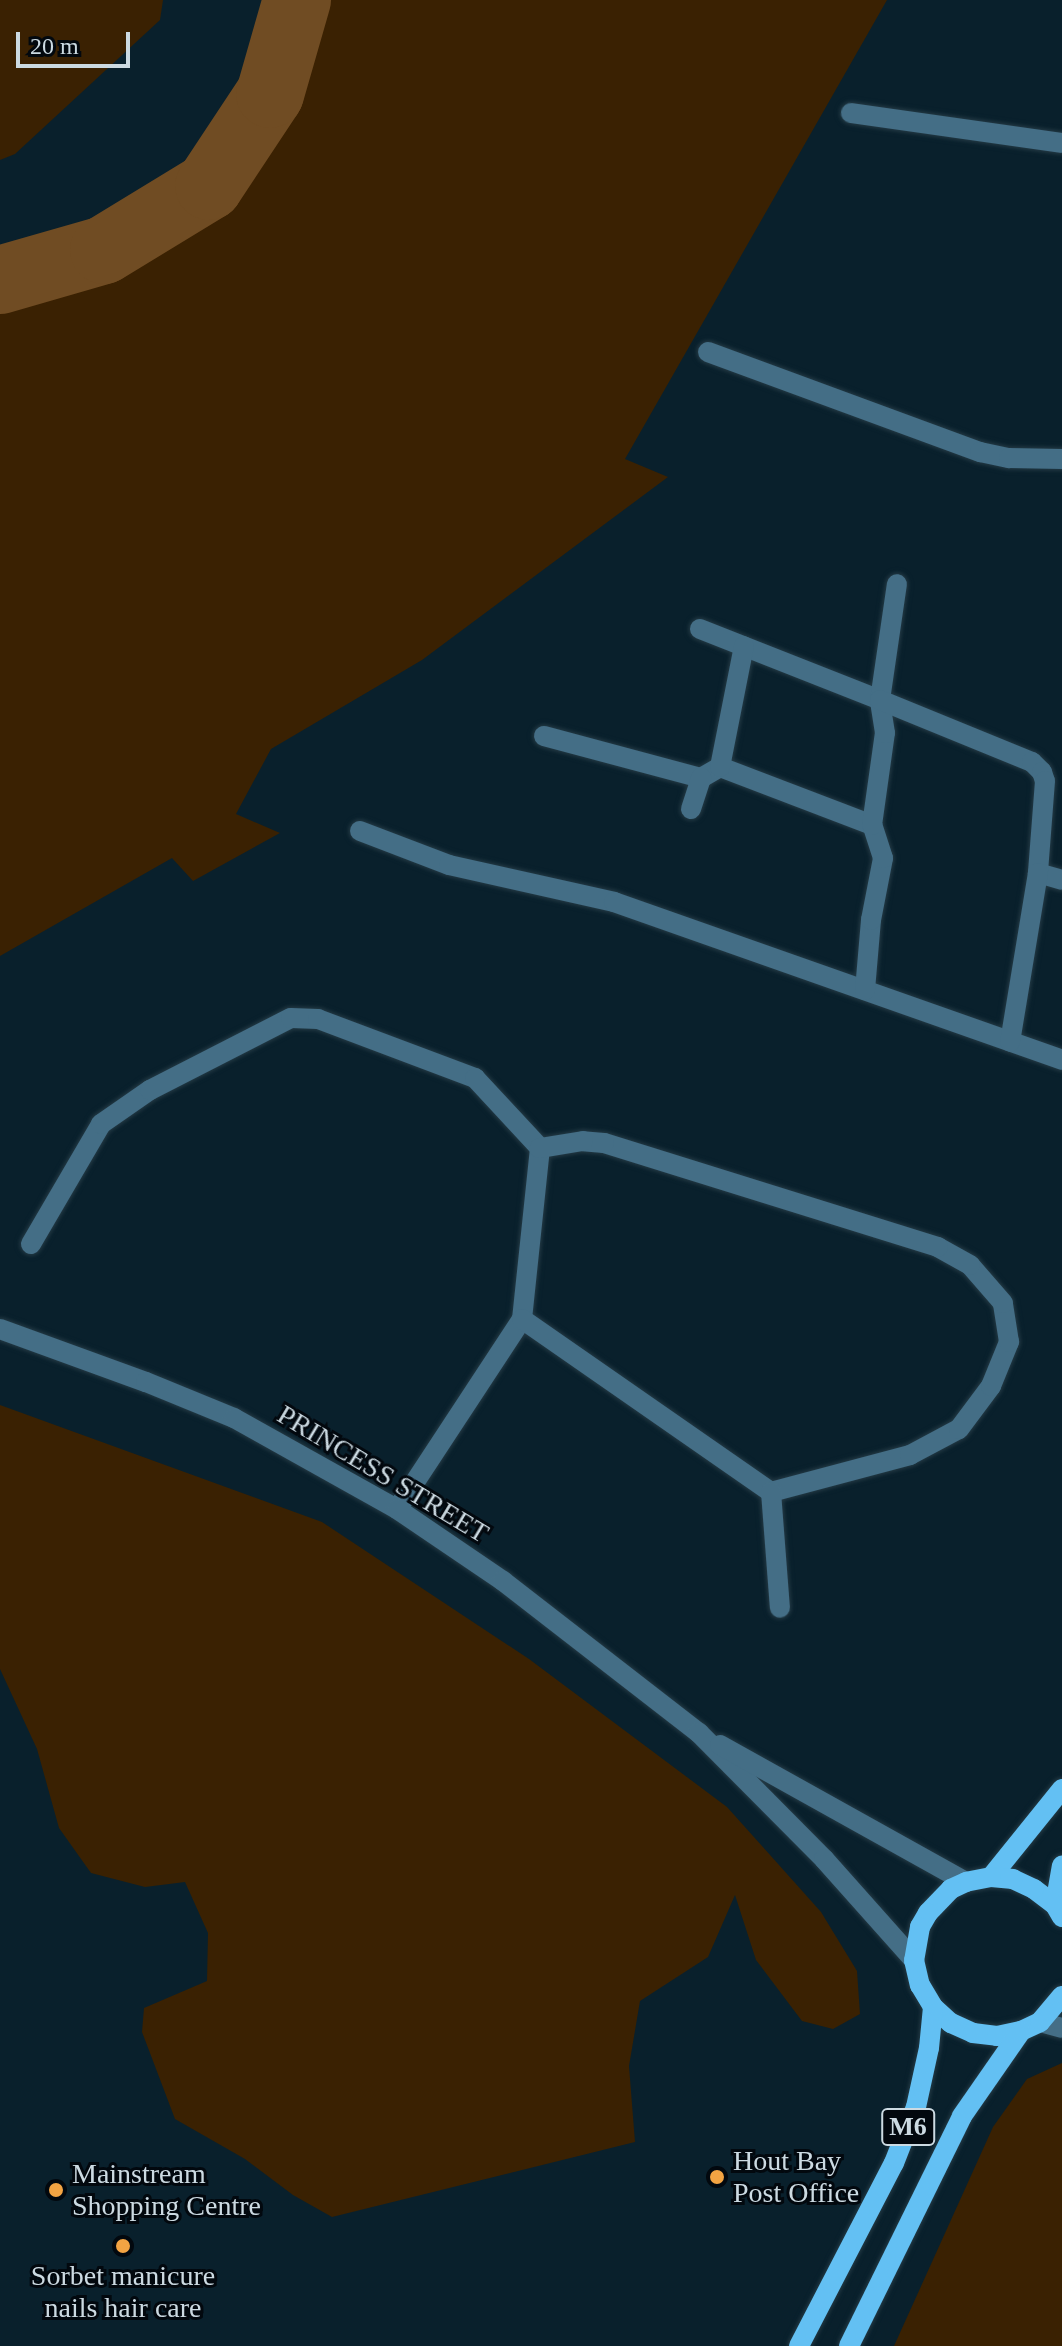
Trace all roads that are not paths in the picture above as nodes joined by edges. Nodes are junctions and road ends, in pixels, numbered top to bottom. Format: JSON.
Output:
{"nodes":[{"id":1,"x":851,"y":113,"type":"dead end"},
{"id":2,"x":1062,"y":143,"type":"edge"},
{"id":3,"x":708,"y":352,"type":"dead end"},
{"id":4,"x":1062,"y":459,"type":"edge"},
{"id":5,"x":897,"y":584,"type":"dead end"},
{"id":6,"x":700,"y":629,"type":"dead end"},
{"id":7,"x":744,"y":646,"type":"junction"},
{"id":8,"x":880,"y":700,"type":"junction"},
{"id":9,"x":544,"y":736,"type":"dead end"},
{"id":10,"x":720,"y":767,"type":"junction"},
{"id":11,"x":701,"y":778,"type":"junction"},
{"id":12,"x":691,"y":809,"type":"dead end"},
{"id":13,"x":872,"y":825,"type":"junction"},
{"id":14,"x":360,"y":831,"type":"dead end"},
{"id":15,"x":1038,"y":873,"type":"junction"},
{"id":16,"x":1062,"y":880,"type":"edge"},
{"id":17,"x":865,"y":990,"type":"junction"},
{"id":18,"x":1010,"y":1042,"type":"junction"},
{"id":19,"x":1062,"y":1060,"type":"edge"},
{"id":20,"x":540,"y":1148,"type":"junction"},
{"id":21,"x":31,"y":1244,"type":"dead end"},
{"id":22,"x":522,"y":1319,"type":"junction"},
{"id":23,"x":0,"y":1329,"type":"edge"},
{"id":24,"x":771,"y":1492,"type":"junction"},
{"id":25,"x":397,"y":1509,"type":"junction"},
{"id":26,"x":780,"y":1608,"type":"dead end"},
{"id":27,"x":699,"y":1733,"type":"junction"},
{"id":28,"x":1062,"y":1789,"type":"edge"},
{"id":29,"x":1062,"y":1866,"type":"edge"},
{"id":30,"x":991,"y":1877,"type":"junction"},
{"id":31,"x":966,"y":1882,"type":"junction"},
{"id":32,"x":1059,"y":1911,"type":"edge"},
{"id":33,"x":914,"y":1960,"type":"junction"},
{"id":34,"x":1062,"y":1996,"type":"edge"},
{"id":35,"x":933,"y":2007,"type":"junction"},
{"id":36,"x":1040,"y":2022,"type":"junction"},
{"id":37,"x":1062,"y":2028,"type":"edge"},
{"id":38,"x":1021,"y":2031,"type":"junction"},
{"id":39,"x":799,"y":2346,"type":"edge"},
{"id":40,"x":849,"y":2346,"type":"edge"}],
"edges":[{"from":1,"to":2,"type":"street"},
{"from":3,"to":4,"type":"street"},
{"from":5,"to":8,"type":"street"},
{"from":6,"to":7,"type":"street"},
{"from":7,"to":8,"type":"street"},
{"from":7,"to":10,"type":"street"},
{"from":8,"to":13,"type":"street"},
{"from":8,"to":15,"type":"street"},
{"from":9,"to":11,"type":"street"},
{"from":10,"to":11,"type":"street"},
{"from":10,"to":13,"type":"street"},
{"from":11,"to":12,"type":"street"},
{"from":13,"to":17,"type":"street"},
{"from":14,"to":17,"type":"street"},
{"from":15,"to":16,"type":"street"},
{"from":15,"to":18,"type":"street"},
{"from":17,"to":18,"type":"street"},
{"from":18,"to":19,"type":"street"},
{"from":20,"to":21,"type":"street"},
{"from":20,"to":22,"type":"street"},
{"from":20,"to":24,"type":"street"},
{"from":22,"to":24,"type":"street"},
{"from":22,"to":25,"type":"street"},
{"from":23,"to":25,"type":"street","name":"PRINCESS STREET"},
{"from":24,"to":26,"type":"street"},
{"from":25,"to":27,"type":"street","name":"PRINCESS STREET"},
{"from":27,"to":31,"type":"street","name":"PRINCESS STREET"},
{"from":27,"to":33,"type":"street","name":"PRINCESS STREET"},
{"from":28,"to":30,"type":"main road"},
{"from":29,"to":32,"type":"main road"},
{"from":30,"to":31,"type":"main road"},
{"from":30,"to":32,"type":"main road"},
{"from":31,"to":33,"type":"main road"},
{"from":33,"to":35,"type":"main road"},
{"from":34,"to":36,"type":"main road","number":"M6"},
{"from":35,"to":38,"type":"main road","number":"M6"},
{"from":35,"to":39,"type":"main road","number":"M6"},
{"from":36,"to":37,"type":"street"},
{"from":36,"to":38,"type":"main road","number":"M6"},
{"from":38,"to":40,"type":"main road","number":"M6"}]}
